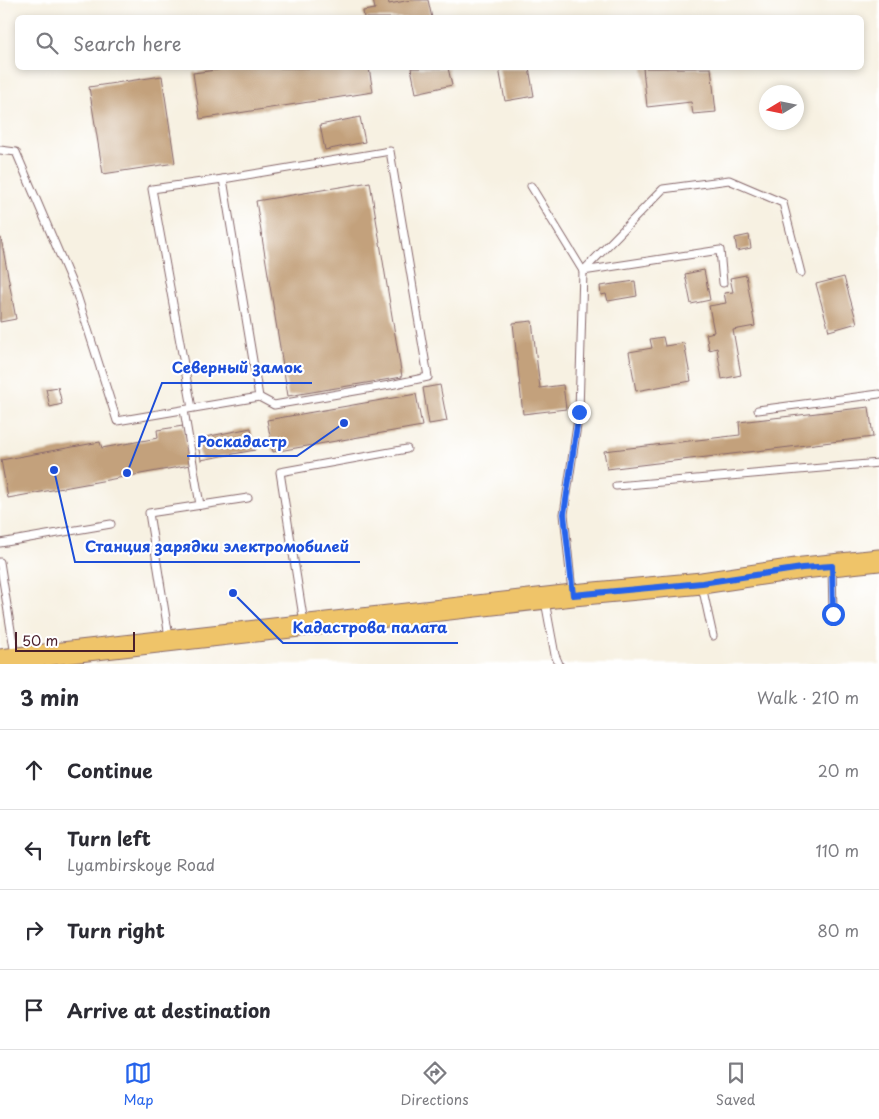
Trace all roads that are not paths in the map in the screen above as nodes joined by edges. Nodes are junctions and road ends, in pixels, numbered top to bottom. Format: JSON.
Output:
{"nodes":[{"id":1,"x":0,"y":150,"type":"edge"},
{"id":2,"x":223,"y":180,"type":"junction"},
{"id":3,"x":531,"y":186,"type":"dead end"},
{"id":4,"x":583,"y":271,"type":"junction"},
{"id":5,"x":801,"y":273,"type":"dead end"},
{"id":6,"x":724,"y":284,"type":"dead end"},
{"id":7,"x":879,"y":394,"type":"edge"},
{"id":8,"x":259,"y":397,"type":"junction"},
{"id":9,"x":192,"y":408,"type":"junction"},
{"id":10,"x":184,"y":410,"type":"junction"},
{"id":11,"x":758,"y":410,"type":"dead end"},
{"id":12,"x":407,"y":449,"type":"dead end"},
{"id":13,"x":879,"y":463,"type":"edge"},
{"id":14,"x":616,"y":486,"type":"dead end"},
{"id":15,"x":248,"y":498,"type":"dead end"},
{"id":16,"x":200,"y":505,"type":"junction"},
{"id":17,"x":111,"y":524,"type":"dead end"},
{"id":18,"x":0,"y":543,"type":"edge"},
{"id":19,"x":879,"y":560,"type":"edge"},
{"id":20,"x":0,"y":562,"type":"edge"},
{"id":21,"x":832,"y":566,"type":"junction"},
{"id":22,"x":702,"y":583,"type":"junction"},
{"id":23,"x":573,"y":595,"type":"junction"},
{"id":24,"x":545,"y":598,"type":"junction"},
{"id":25,"x":833,"y":614,"type":"dead end"},
{"id":26,"x":305,"y":626,"type":"junction"},
{"id":27,"x":713,"y":636,"type":"dead end"},
{"id":28,"x":170,"y":640,"type":"junction"},
{"id":29,"x":8,"y":659,"type":"edge"},
{"id":30,"x":559,"y":664,"type":"edge"}],
"edges":[{"from":1,"to":10,"type":"lane"},
{"from":2,"to":8,"type":"lane"},
{"from":2,"to":8,"type":"lane"},
{"from":2,"to":9,"type":"lane"},
{"from":3,"to":4,"type":"lane"},
{"from":4,"to":5,"type":"lane"},
{"from":4,"to":6,"type":"lane"},
{"from":4,"to":23,"type":"lane"},
{"from":7,"to":11,"type":"lane"},
{"from":8,"to":9,"type":"lane"},
{"from":9,"to":10,"type":"lane"},
{"from":10,"to":16,"type":"lane"},
{"from":12,"to":26,"type":"lane"},
{"from":13,"to":14,"type":"lane"},
{"from":15,"to":16,"type":"lane"},
{"from":16,"to":28,"type":"lane"},
{"from":17,"to":18,"type":"lane"},
{"from":19,"to":21,"type":"main road"},
{"from":20,"to":29,"type":"lane"},
{"from":21,"to":22,"type":"main road"},
{"from":21,"to":25,"type":"lane"},
{"from":22,"to":23,"type":"main road"},
{"from":22,"to":27,"type":"lane"},
{"from":23,"to":24,"type":"main road"},
{"from":24,"to":26,"type":"main road"},
{"from":24,"to":30,"type":"lane"},
{"from":26,"to":28,"type":"main road"},
{"from":28,"to":29,"type":"main road"}]}
